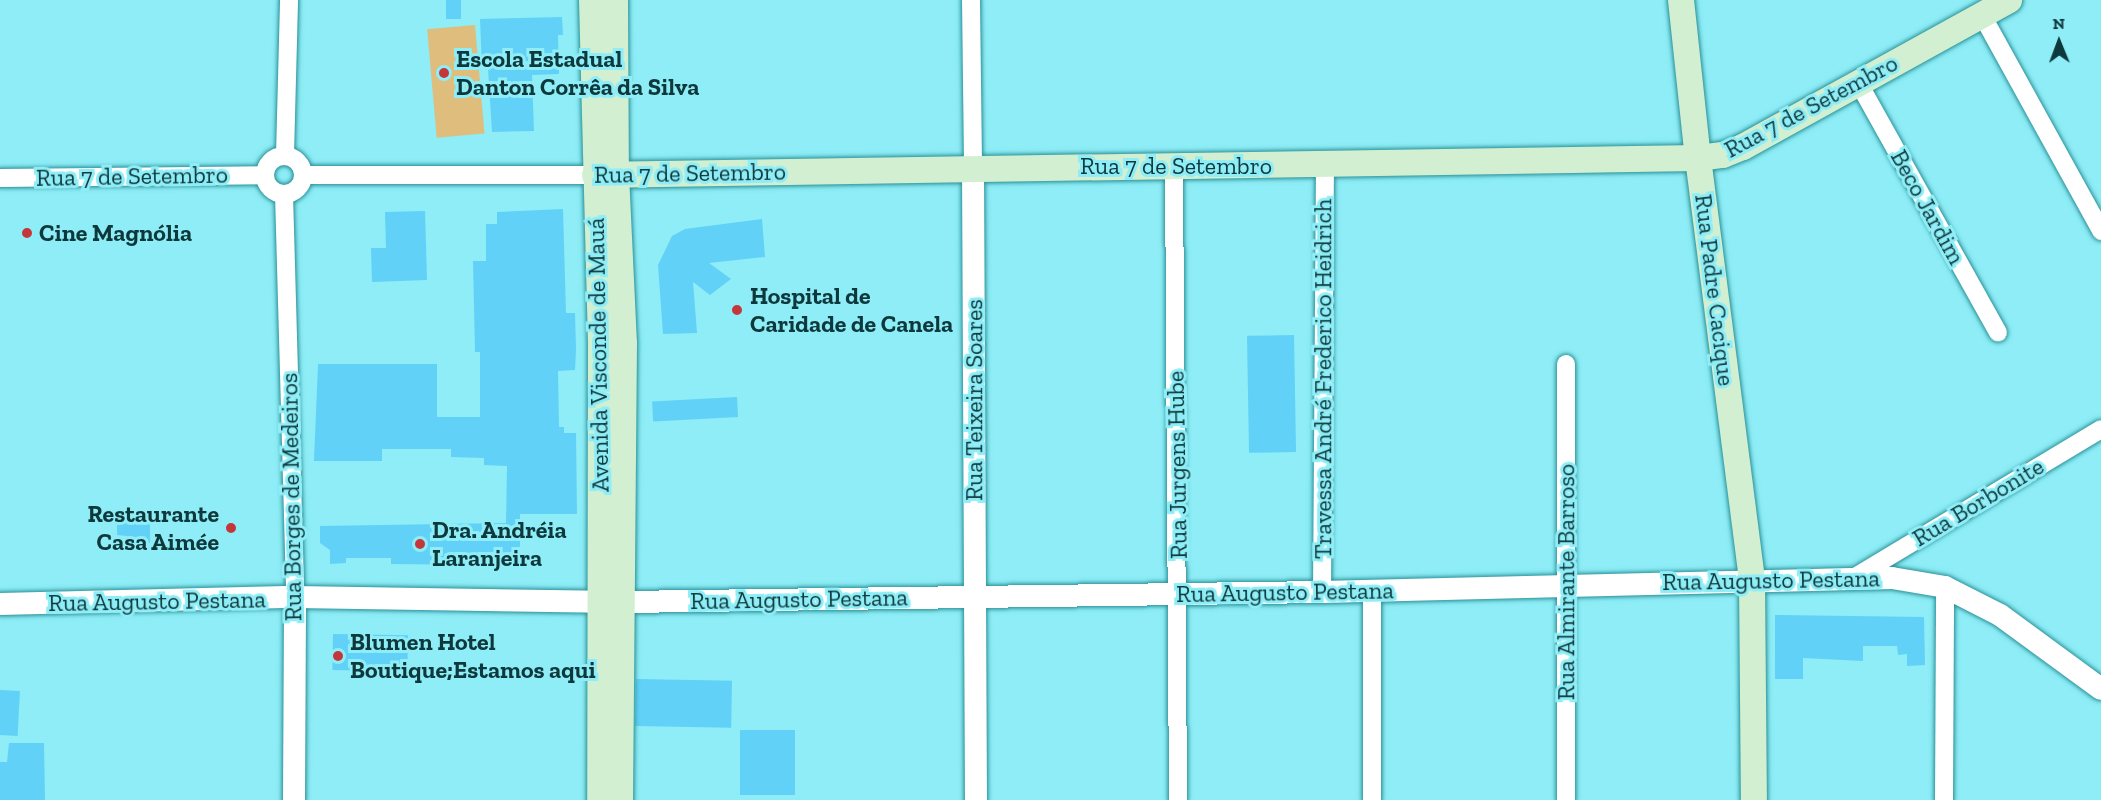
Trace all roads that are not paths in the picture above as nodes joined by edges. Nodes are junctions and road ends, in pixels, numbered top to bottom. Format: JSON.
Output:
{"nodes":[{"id":1,"x":289,"y":0,"type":"edge"},
{"id":2,"x":592,"y":0,"type":"edge"},
{"id":3,"x":615,"y":0,"type":"edge"},
{"id":4,"x":971,"y":0,"type":"edge"},
{"id":5,"x":1681,"y":0,"type":"edge"},
{"id":6,"x":2009,"y":0,"type":"edge"},
{"id":7,"x":1982,"y":15,"type":"junction"},
{"id":8,"x":603,"y":31,"type":"junction"},
{"id":9,"x":1858,"y":82,"type":"junction"},
{"id":10,"x":285,"y":155,"type":"junction"},
{"id":11,"x":1698,"y":158,"type":"junction"},
{"id":12,"x":1325,"y":165,"type":"junction"},
{"id":13,"x":1174,"y":166,"type":"junction"},
{"id":14,"x":973,"y":168,"type":"junction"},
{"id":15,"x":265,"y":175,"type":"junction"},
{"id":16,"x":304,"y":175,"type":"junction"},
{"id":17,"x":605,"y":175,"type":"junction"},
{"id":18,"x":0,"y":178,"type":"edge"},
{"id":19,"x":284,"y":194,"type":"junction"},
{"id":20,"x":2101,"y":231,"type":"edge"},
{"id":21,"x":1998,"y":332,"type":"dead end"},
{"id":22,"x":1566,"y":364,"type":"dead end"},
{"id":23,"x":2101,"y":429,"type":"edge"},
{"id":24,"x":1855,"y":577,"type":"junction"},
{"id":25,"x":1752,"y":580,"type":"junction"},
{"id":26,"x":1566,"y":584,"type":"junction"},
{"id":27,"x":1945,"y":587,"type":"junction"},
{"id":28,"x":1372,"y":590,"type":"junction"},
{"id":29,"x":1322,"y":592,"type":"junction"},
{"id":30,"x":1178,"y":595,"type":"junction"},
{"id":31,"x":975,"y":596,"type":"junction"},
{"id":32,"x":295,"y":597,"type":"junction"},
{"id":33,"x":613,"y":602,"type":"junction"},
{"id":34,"x":0,"y":604,"type":"edge"},
{"id":35,"x":2101,"y":688,"type":"edge"},
{"id":36,"x":294,"y":800,"type":"edge"},
{"id":37,"x":600,"y":800,"type":"edge"},
{"id":38,"x":621,"y":800,"type":"edge"},
{"id":39,"x":976,"y":800,"type":"edge"},
{"id":40,"x":1178,"y":800,"type":"edge"},
{"id":41,"x":1372,"y":800,"type":"edge"},
{"id":42,"x":1566,"y":800,"type":"edge"},
{"id":43,"x":1754,"y":800,"type":"edge"},
{"id":44,"x":1944,"y":800,"type":"edge"}],
"edges":[{"from":1,"to":10,"type":"street"},
{"from":2,"to":8,"type":"main road","name":"Avenida Visconde de Mauá"},
{"from":3,"to":8,"type":"main road","name":"Avenida Visconde de Mauá"},
{"from":4,"to":14,"type":"street","name":"Rua Teixeira Soares"},
{"from":5,"to":11,"type":"main road","name":"Rua Padre Cacique"},
{"from":6,"to":7,"type":"main road","name":"Rua 7 de Setembro"},
{"from":7,"to":9,"type":"main road","name":"Rua 7 de Setembro"},
{"from":7,"to":20,"type":"street"},
{"from":8,"to":17,"type":"main road","name":"Avenida Visconde de Mauá"},
{"from":9,"to":11,"type":"main road","name":"Rua 7 de Setembro"},
{"from":9,"to":21,"type":"street","name":"Beco Jardim"},
{"from":10,"to":15,"type":"street"},
{"from":10,"to":16,"type":"street"},
{"from":11,"to":12,"type":"main road","name":"Rua 7 de Setembro"},
{"from":11,"to":25,"type":"main road","name":"Rua Padre Cacique"},
{"from":12,"to":13,"type":"main road","name":"Rua 7 de Setembro"},
{"from":12,"to":29,"type":"street","name":"Travessa André Frederico Heidrich"},
{"from":13,"to":14,"type":"main road","name":"Rua 7 de Setembro"},
{"from":13,"to":30,"type":"street","name":"Rua Jurgens Hube"},
{"from":14,"to":17,"type":"main road","name":"Rua 7 de Setembro"},
{"from":14,"to":31,"type":"street","name":"Rua Teixeira Soares"},
{"from":15,"to":18,"type":"street","name":"Rua 7 de Setembro"},
{"from":15,"to":19,"type":"street"},
{"from":16,"to":17,"type":"street","name":"Rua 7 de Setembro"},
{"from":16,"to":19,"type":"street"},
{"from":17,"to":33,"type":"main road","name":"Avenida Visconde de Mauá"},
{"from":19,"to":32,"type":"street","name":"Rua Borges de Medeiros"},
{"from":22,"to":26,"type":"street","name":"Rua Almirante Barroso"},
{"from":23,"to":24,"type":"street","name":"Rua Borbonite"},
{"from":24,"to":25,"type":"street","name":"Rua Augusto Pestana"},
{"from":24,"to":27,"type":"street","name":"Rua Augusto Pestana"},
{"from":25,"to":26,"type":"street","name":"Rua Augusto Pestana"},
{"from":25,"to":43,"type":"main road","name":"Rua Padre Cacique"},
{"from":26,"to":28,"type":"street","name":"Rua Augusto Pestana"},
{"from":26,"to":42,"type":"street","name":"Rua Almirante Barroso"},
{"from":27,"to":35,"type":"street","name":"Rua Augusto Pestana"},
{"from":27,"to":44,"type":"street"},
{"from":28,"to":29,"type":"street","name":"Rua Augusto Pestana"},
{"from":28,"to":41,"type":"street"},
{"from":29,"to":30,"type":"street","name":"Rua Augusto Pestana"},
{"from":30,"to":31,"type":"street","name":"Rua Augusto Pestana"},
{"from":30,"to":40,"type":"street","name":"Rua Jurgens Hube"},
{"from":31,"to":33,"type":"street","name":"Rua Augusto Pestana"},
{"from":31,"to":39,"type":"street","name":"Rua Teixeira Soares"},
{"from":32,"to":33,"type":"street","name":"Rua Augusto Pestana"},
{"from":32,"to":34,"type":"street","name":"Rua Augusto Pestana"},
{"from":32,"to":36,"type":"street","name":"Rua Borges de Medeiros"},
{"from":33,"to":37,"type":"main road","name":"Avenida Visconde de Mauá"},
{"from":33,"to":38,"type":"main road","name":"Avenida Visconde de Mauá"}]}
